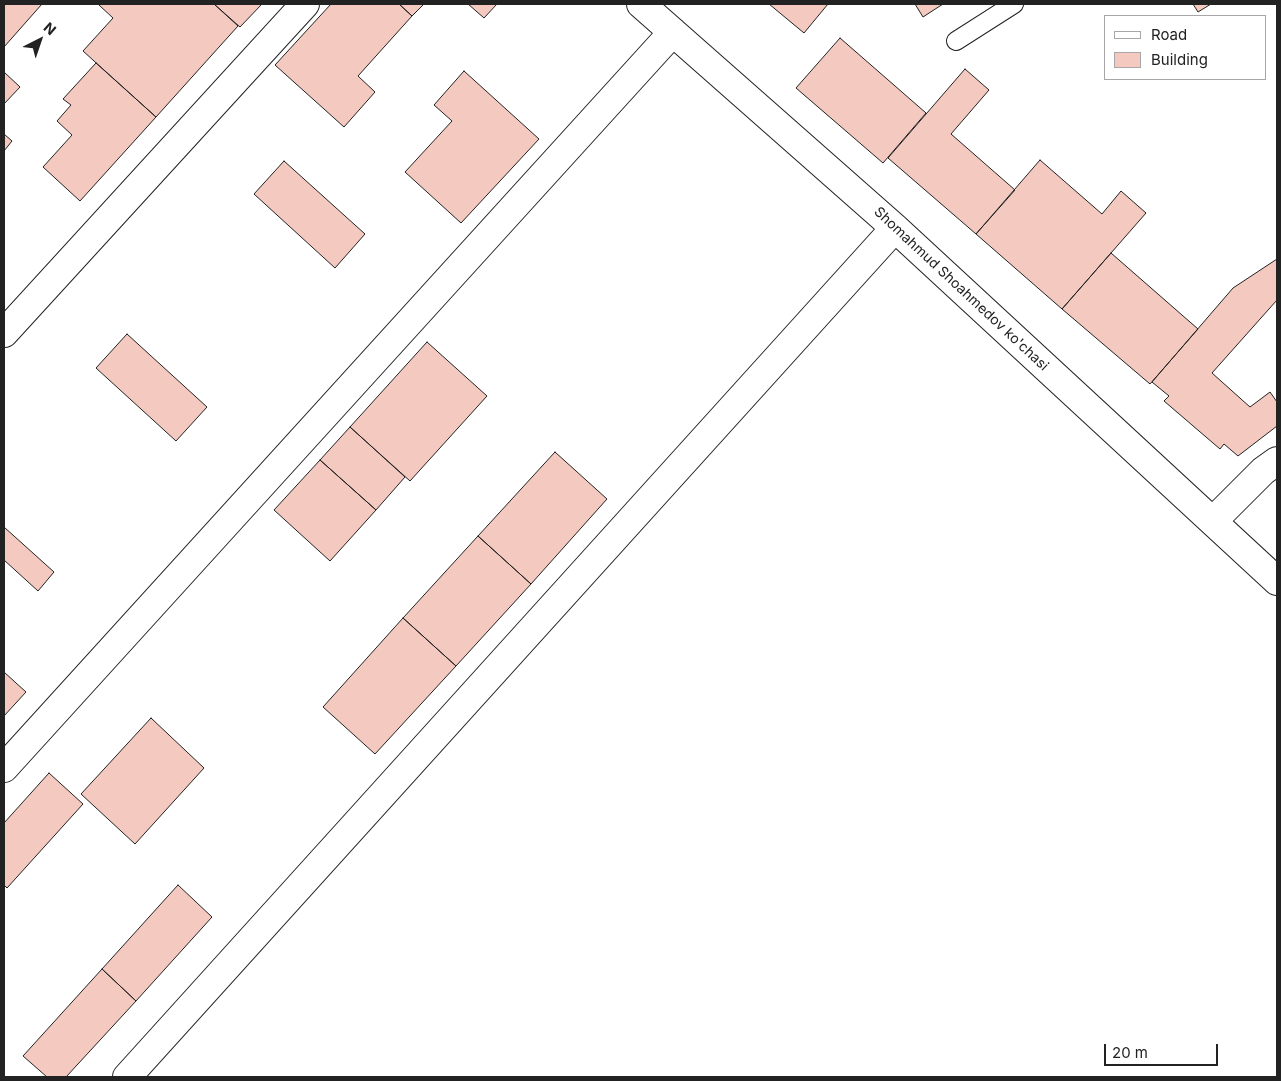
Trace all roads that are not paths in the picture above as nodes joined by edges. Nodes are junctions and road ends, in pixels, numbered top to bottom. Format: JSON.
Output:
{"nodes":[{"id":1,"x":305,"y":4,"type":"edge"},
{"id":2,"x":641,"y":4,"type":"edge"},
{"id":3,"x":1014,"y":4,"type":"edge"},
{"id":4,"x":673,"y":32,"type":"junction"},
{"id":5,"x":956,"y":41,"type":"dead end"},
{"id":6,"x":895,"y":228,"type":"junction"},
{"id":7,"x":4,"y":333,"type":"edge"},
{"id":8,"x":1277,"y":461,"type":"edge"},
{"id":9,"x":1213,"y":521,"type":"junction"},
{"id":10,"x":1277,"y":581,"type":"edge"},
{"id":11,"x":4,"y":768,"type":"edge"},
{"id":12,"x":126,"y":1077,"type":"edge"}],
"edges":[{"from":1,"to":7,"type":"street"},
{"from":2,"to":4,"type":"street","name":"Shomahmud Shoahmedov ko'chasi"},
{"from":3,"to":5,"type":"lane"},
{"from":4,"to":6,"type":"street","name":"Shomahmud Shoahmedov ko'chasi"},
{"from":4,"to":11,"type":"street"},
{"from":6,"to":9,"type":"street","name":"Shomahmud Shoahmedov ko'chasi"},
{"from":6,"to":12,"type":"street"},
{"from":8,"to":9,"type":"street"},
{"from":9,"to":10,"type":"street","name":"Shomahmud Shoahmedov ko'chasi"}]}
